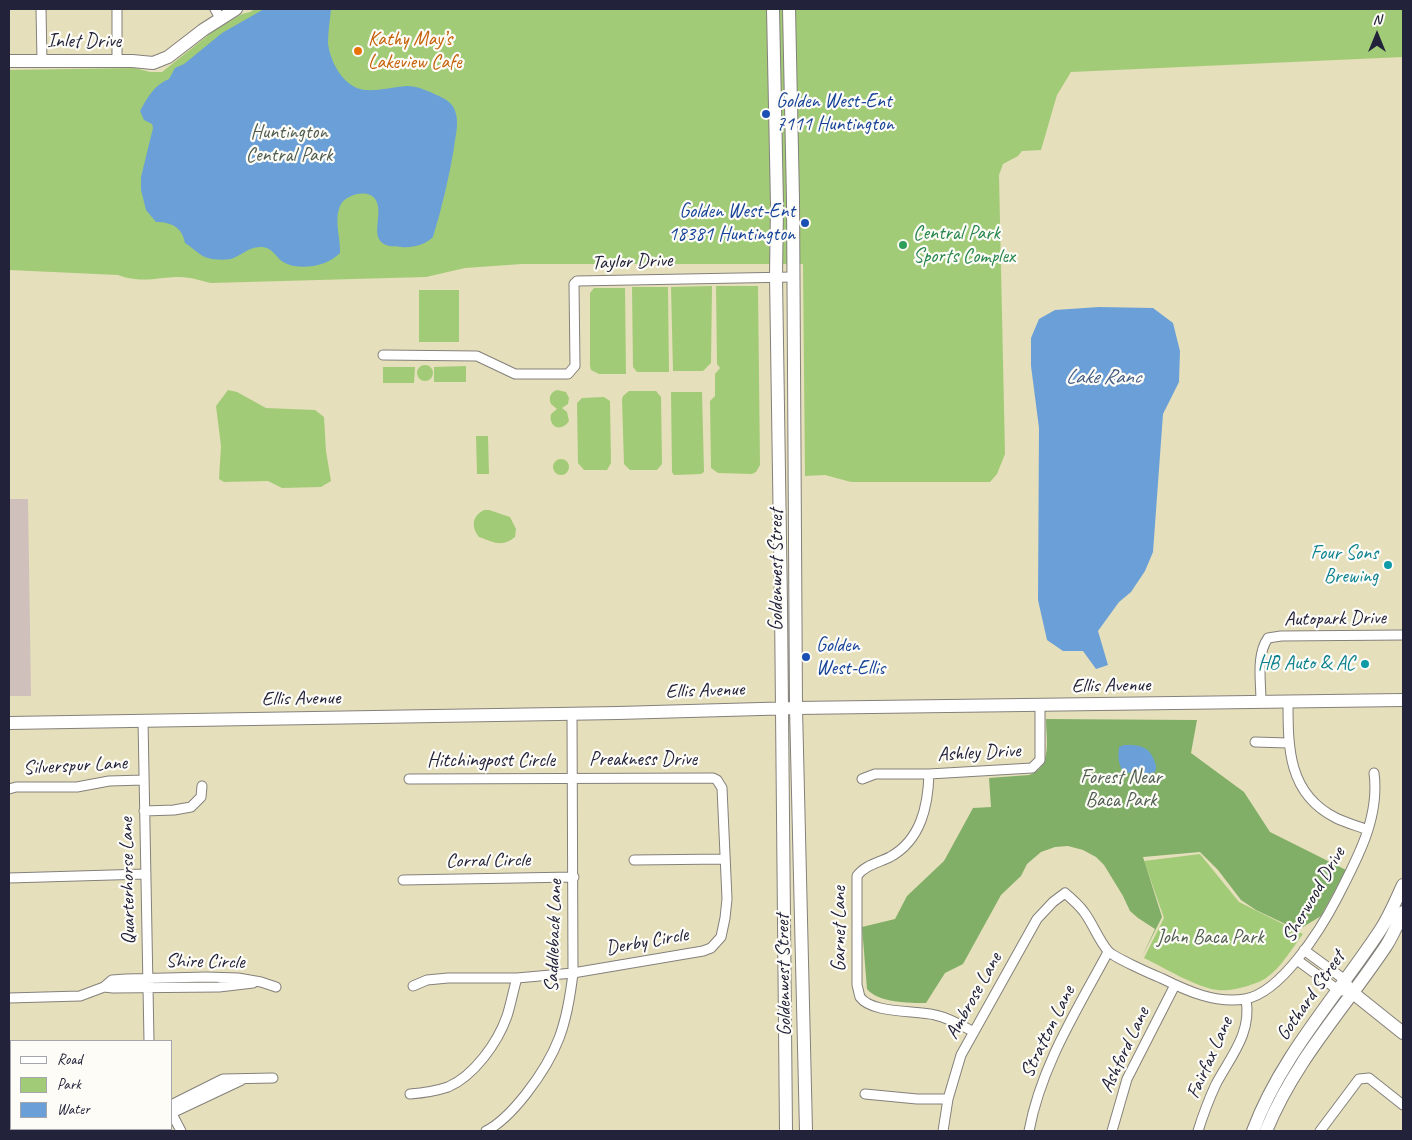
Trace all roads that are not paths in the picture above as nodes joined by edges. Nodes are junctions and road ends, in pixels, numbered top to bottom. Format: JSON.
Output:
{"nodes":[{"id":1,"x":41,"y":9,"type":"edge"},
{"id":2,"x":117,"y":9,"type":"edge"},
{"id":3,"x":236,"y":9,"type":"edge"},
{"id":4,"x":773,"y":9,"type":"edge"},
{"id":5,"x":780,"y":9,"type":"edge"},
{"id":6,"x":789,"y":9,"type":"edge"},
{"id":7,"x":217,"y":13,"type":"edge"},
{"id":8,"x":9,"y":61,"type":"edge"},
{"id":9,"x":42,"y":61,"type":"junction"},
{"id":10,"x":117,"y":61,"type":"junction"},
{"id":11,"x":790,"y":68,"type":"junction"},
{"id":12,"x":774,"y":69,"type":"junction"},
{"id":13,"x":792,"y":159,"type":"junction"},
{"id":14,"x":776,"y":276,"type":"junction"},
{"id":15,"x":793,"y":277,"type":"junction"},
{"id":16,"x":383,"y":356,"type":"dead end"},
{"id":17,"x":1403,"y":635,"type":"edge"},
{"id":18,"x":1403,"y":700,"type":"edge"},
{"id":19,"x":1261,"y":702,"type":"junction"},
{"id":20,"x":1288,"y":702,"type":"junction"},
{"id":21,"x":1040,"y":705,"type":"junction"},
{"id":22,"x":782,"y":708,"type":"junction"},
{"id":23,"x":796,"y":708,"type":"junction"},
{"id":24,"x":572,"y":713,"type":"junction"},
{"id":25,"x":143,"y":720,"type":"junction"},
{"id":26,"x":9,"y":723,"type":"edge"},
{"id":27,"x":1255,"y":742,"type":"dead end"},
{"id":28,"x":1288,"y":743,"type":"junction"},
{"id":29,"x":1374,"y":773,"type":"dead end"},
{"id":30,"x":930,"y":774,"type":"junction"},
{"id":31,"x":573,"y":778,"type":"junction"},
{"id":32,"x":713,"y":778,"type":"joint"},
{"id":33,"x":409,"y":779,"type":"dead end"},
{"id":34,"x":862,"y":779,"type":"dead end"},
{"id":35,"x":144,"y":780,"type":"junction"},
{"id":36,"x":202,"y":786,"type":"dead end"},
{"id":37,"x":9,"y":789,"type":"edge"},
{"id":38,"x":144,"y":810,"type":"junction"},
{"id":39,"x":1368,"y":830,"type":"junction"},
{"id":40,"x":725,"y":859,"type":"junction"},
{"id":41,"x":634,"y":860,"type":"dead end"},
{"id":42,"x":146,"y":874,"type":"junction"},
{"id":43,"x":574,"y":877,"type":"junction"},
{"id":44,"x":9,"y":878,"type":"edge"},
{"id":45,"x":403,"y":880,"type":"dead end"},
{"id":46,"x":1403,"y":885,"type":"edge"},
{"id":47,"x":1403,"y":912,"type":"edge"},
{"id":48,"x":1304,"y":950,"type":"junction"},
{"id":49,"x":1108,"y":952,"type":"junction"},
{"id":50,"x":1297,"y":960,"type":"junction"},
{"id":51,"x":573,"y":973,"type":"junction"},
{"id":52,"x":516,"y":978,"type":"junction"},
{"id":53,"x":148,"y":983,"type":"junction"},
{"id":54,"x":1175,"y":985,"type":"junction"},
{"id":55,"x":1342,"y":985,"type":"junction"},
{"id":56,"x":413,"y":986,"type":"dead end"},
{"id":57,"x":276,"y":987,"type":"dead end"},
{"id":58,"x":1353,"y":993,"type":"junction"},
{"id":59,"x":9,"y":998,"type":"edge"},
{"id":60,"x":1246,"y":999,"type":"junction"},
{"id":61,"x":974,"y":1032,"type":"junction"},
{"id":62,"x":1403,"y":1033,"type":"edge"},
{"id":63,"x":148,"y":1040,"type":"edge"},
{"id":64,"x":273,"y":1078,"type":"dead end"},
{"id":65,"x":243,"y":1079,"type":"junction"},
{"id":66,"x":410,"y":1094,"type":"dead end"},
{"id":67,"x":865,"y":1094,"type":"dead end"},
{"id":68,"x":948,"y":1099,"type":"junction"},
{"id":69,"x":172,"y":1105,"type":"edge"},
{"id":70,"x":1403,"y":1105,"type":"edge"},
{"id":71,"x":172,"y":1112,"type":"edge"},
{"id":72,"x":180,"y":1131,"type":"edge"},
{"id":73,"x":486,"y":1131,"type":"edge"},
{"id":74,"x":786,"y":1131,"type":"edge"},
{"id":75,"x":806,"y":1131,"type":"edge"},
{"id":76,"x":943,"y":1131,"type":"edge"},
{"id":77,"x":1029,"y":1131,"type":"edge"},
{"id":78,"x":1112,"y":1131,"type":"edge"},
{"id":79,"x":1198,"y":1131,"type":"edge"},
{"id":80,"x":1253,"y":1131,"type":"edge"},
{"id":81,"x":1266,"y":1131,"type":"edge"},
{"id":82,"x":1320,"y":1131,"type":"edge"}],
"edges":[{"from":1,"to":9,"type":"street"},
{"from":2,"to":10,"type":"street"},
{"from":3,"to":7,"type":"main road"},
{"from":4,"to":12,"type":"main road","name":"Goldenwest Street"},
{"from":5,"to":11,"type":"main road"},
{"from":6,"to":11,"type":"main road","name":"Goldenwest Street"},
{"from":7,"to":10,"type":"main road","name":"Inlet Drive"},
{"from":8,"to":9,"type":"main road","name":"Inlet Drive"},
{"from":9,"to":10,"type":"main road","name":"Inlet Drive"},
{"from":11,"to":13,"type":"main road","name":"Goldenwest Street"},
{"from":12,"to":13,"type":"main road"},
{"from":12,"to":14,"type":"main road","name":"Goldenwest Street"},
{"from":13,"to":15,"type":"main road","name":"Goldenwest Street"},
{"from":14,"to":15,"type":"street","name":"Taylor Drive"},
{"from":14,"to":16,"type":"street","name":"Taylor Drive"},
{"from":14,"to":22,"type":"main road","name":"Goldenwest Street"},
{"from":15,"to":23,"type":"main road","name":"Goldenwest Street"},
{"from":17,"to":19,"type":"street","name":"Autopark Drive"},
{"from":18,"to":20,"type":"main road","name":"Ellis Avenue"},
{"from":19,"to":20,"type":"main road","name":"Ellis Avenue"},
{"from":19,"to":21,"type":"main road","name":"Ellis Avenue"},
{"from":20,"to":28,"type":"street"},
{"from":21,"to":23,"type":"main road","name":"Ellis Avenue"},
{"from":21,"to":30,"type":"street","name":"Ashley Drive"},
{"from":22,"to":23,"type":"main road","name":"Ellis Avenue"},
{"from":22,"to":24,"type":"main road","name":"Ellis Avenue"},
{"from":22,"to":74,"type":"main road","name":"Goldenwest Street"},
{"from":23,"to":75,"type":"main road","name":"Goldenwest Street"},
{"from":24,"to":25,"type":"main road","name":"Ellis Avenue"},
{"from":24,"to":31,"type":"street","name":"Saddleback Lane"},
{"from":25,"to":26,"type":"main road","name":"Ellis Avenue"},
{"from":25,"to":35,"type":"street","name":"Quarterhorse Lane"},
{"from":27,"to":28,"type":"street"},
{"from":28,"to":39,"type":"street"},
{"from":29,"to":39,"type":"street","name":"Sherwood Drive"},
{"from":30,"to":34,"type":"street","name":"Ashley Drive"},
{"from":30,"to":61,"type":"street","name":"Garnet Lane"},
{"from":31,"to":32,"type":"street","name":"Preakness Drive"},
{"from":31,"to":33,"type":"street","name":"Hitchingpost Circle"},
{"from":31,"to":43,"type":"street","name":"Saddleback Lane"},
{"from":32,"to":40,"type":"street","name":"Derby Circle"},
{"from":35,"to":37,"type":"street","name":"Silverspur Lane"},
{"from":35,"to":38,"type":"street","name":"Quarterhorse Lane"},
{"from":36,"to":38,"type":"street"},
{"from":38,"to":42,"type":"street","name":"Quarterhorse Lane"},
{"from":39,"to":48,"type":"street","name":"Sherwood Drive"},
{"from":40,"to":41,"type":"street"},
{"from":40,"to":51,"type":"street","name":"Derby Circle"},
{"from":42,"to":44,"type":"street"},
{"from":42,"to":53,"type":"street","name":"Quarterhorse Lane"},
{"from":43,"to":45,"type":"street","name":"Corral Circle"},
{"from":43,"to":51,"type":"street","name":"Saddleback Lane"},
{"from":46,"to":55,"type":"main road","name":"Gothard Street"},
{"from":47,"to":58,"type":"main road","name":"Gothard Street"},
{"from":48,"to":50,"type":"street","name":"Sherwood Drive"},
{"from":48,"to":55,"type":"street"},
{"from":49,"to":54,"type":"street","name":"Sherwood Drive"},
{"from":49,"to":61,"type":"street","name":"Ambrose Lane"},
{"from":49,"to":77,"type":"street","name":"Stratton Lane"},
{"from":50,"to":55,"type":"street"},
{"from":50,"to":60,"type":"street","name":"Sherwood Drive"},
{"from":51,"to":52,"type":"street","name":"Derby Circle"},
{"from":51,"to":73,"type":"street","name":"Saddleback Lane"},
{"from":52,"to":56,"type":"street","name":"Derby Circle"},
{"from":52,"to":66,"type":"street"},
{"from":53,"to":57,"type":"street","name":"Shire Circle"},
{"from":53,"to":59,"type":"street","name":"Shire Circle"},
{"from":53,"to":63,"type":"street","name":"Quarterhorse Lane"},
{"from":54,"to":60,"type":"street","name":"Sherwood Drive"},
{"from":54,"to":78,"type":"street","name":"Ashford Lane"},
{"from":55,"to":58,"type":"street"},
{"from":55,"to":80,"type":"main road","name":"Gothard Street"},
{"from":58,"to":62,"type":"main road"},
{"from":58,"to":81,"type":"main road","name":"Gothard Street"},
{"from":60,"to":79,"type":"street","name":"Fairfax Lane"},
{"from":61,"to":68,"type":"street","name":"Ambrose Lane"},
{"from":64,"to":65,"type":"street"},
{"from":65,"to":69,"type":"street"},
{"from":65,"to":71,"type":"street"},
{"from":67,"to":68,"type":"street"},
{"from":68,"to":76,"type":"street","name":"Ambrose Lane"},
{"from":70,"to":82,"type":"street"},
{"from":71,"to":72,"type":"street"}]}
